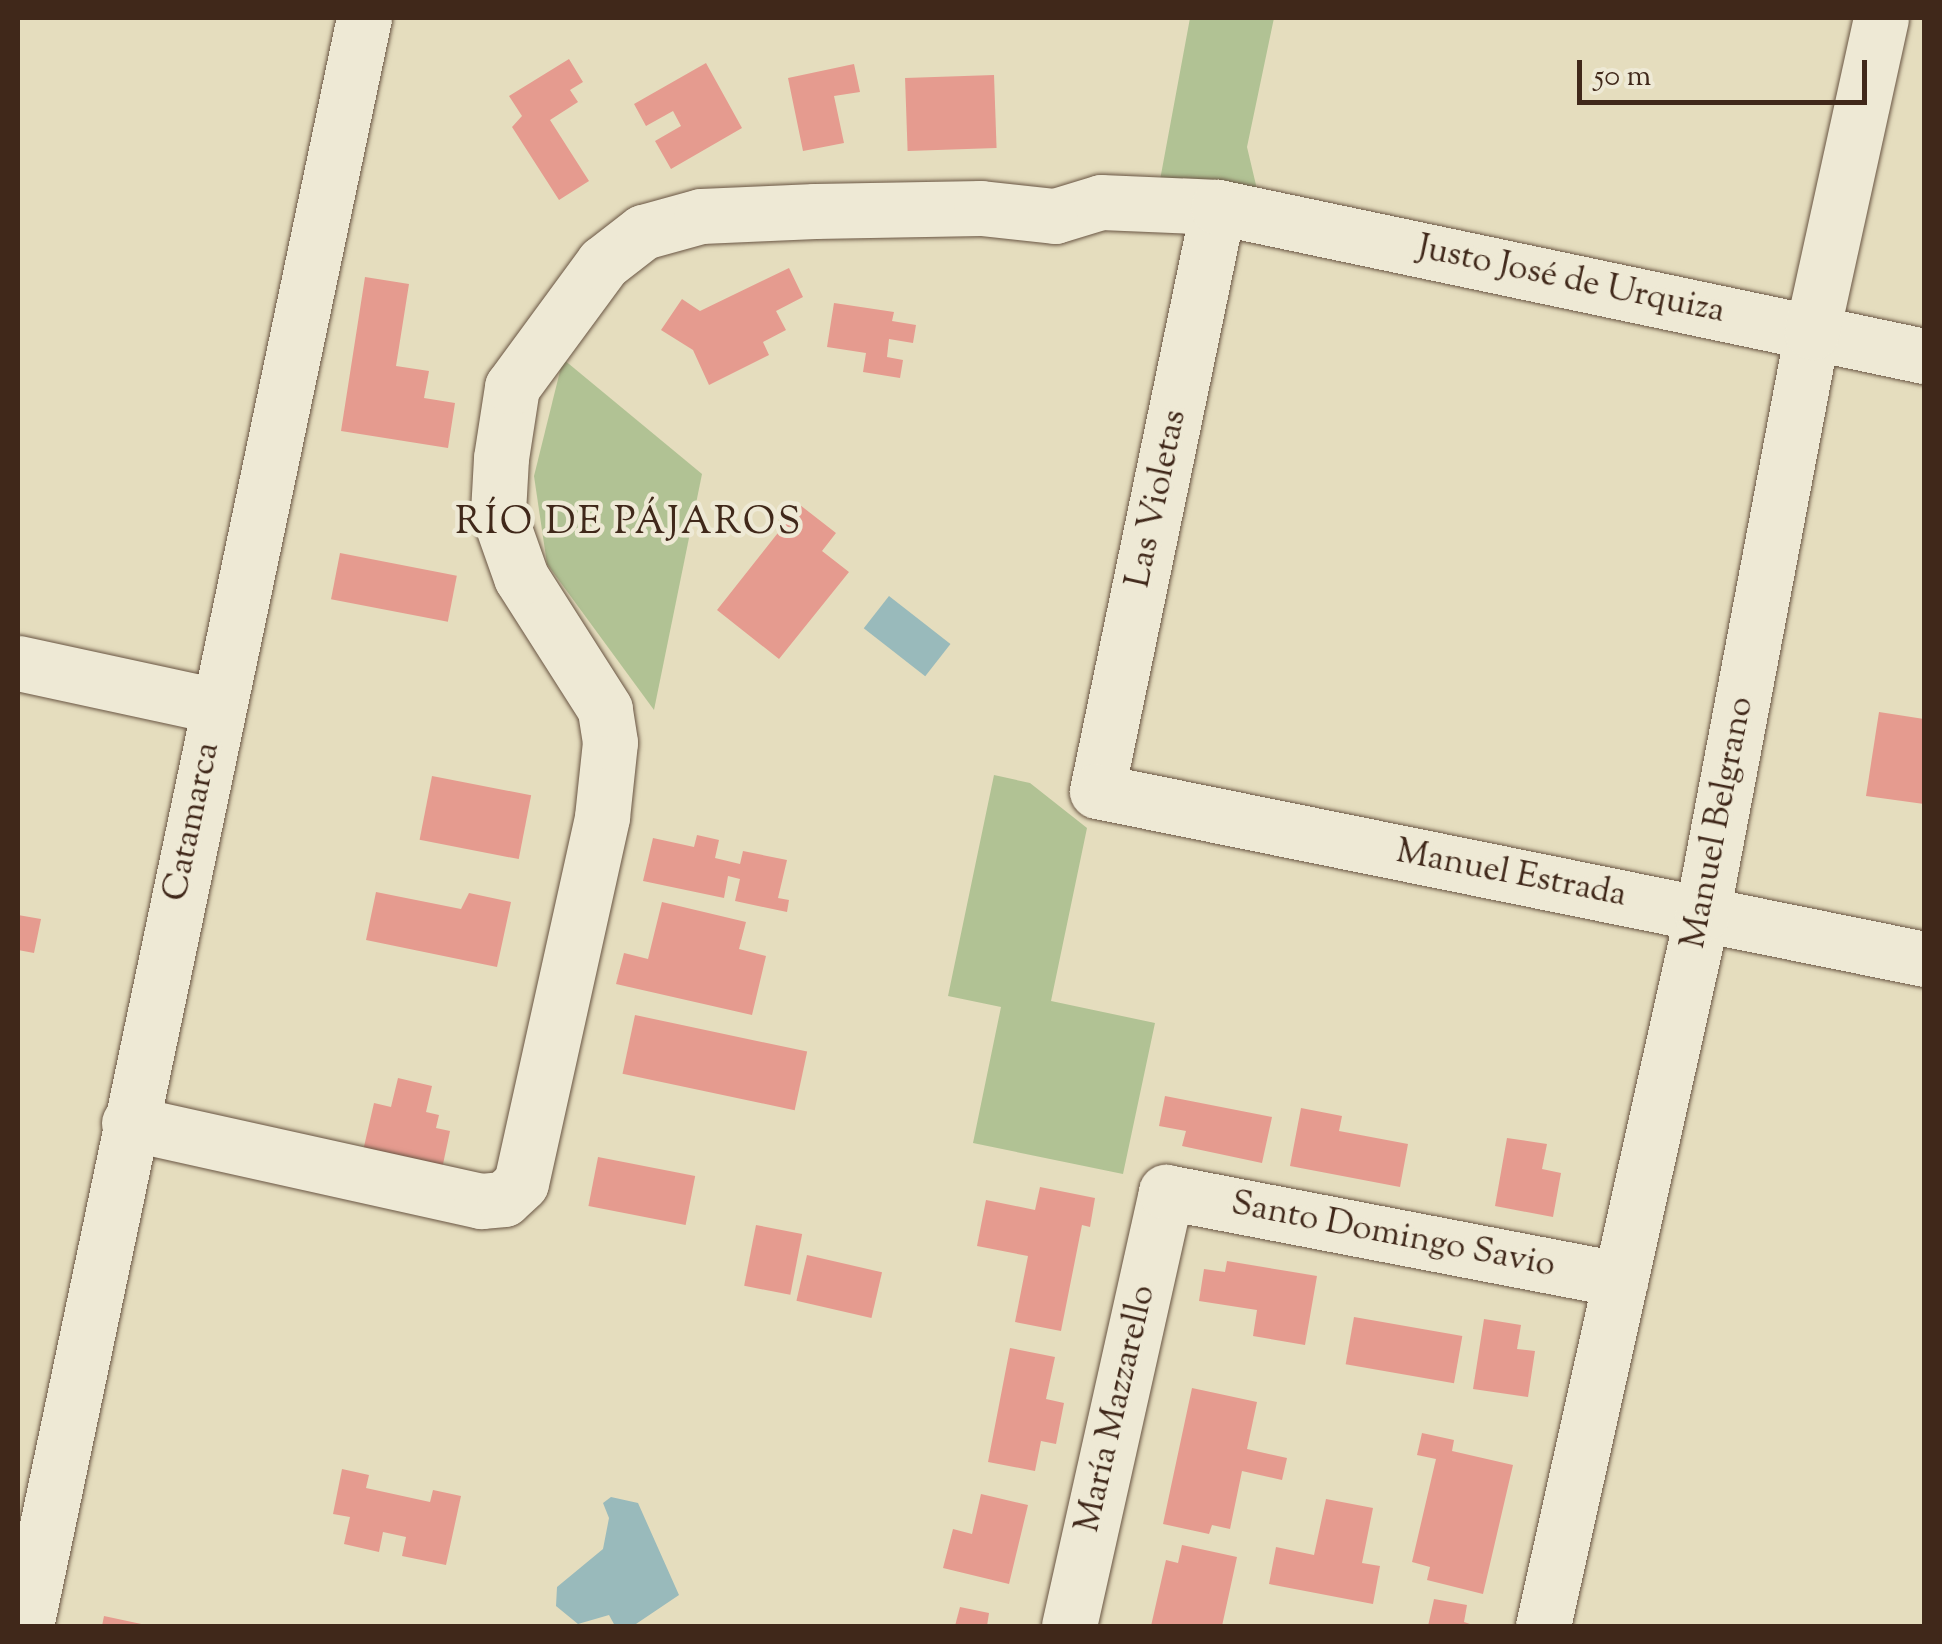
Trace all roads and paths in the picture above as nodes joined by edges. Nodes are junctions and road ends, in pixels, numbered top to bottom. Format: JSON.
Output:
{"nodes":[{"id":1,"x":364,"y":18,"type":"edge"},
{"id":2,"x":1881,"y":18,"type":"edge"},
{"id":3,"x":1218,"y":207,"type":"junction"},
{"id":4,"x":1812,"y":332,"type":"junction"},
{"id":5,"x":1924,"y":356,"type":"edge"},
{"id":6,"x":18,"y":663,"type":"edge"},
{"id":7,"x":218,"y":706,"type":"junction"},
{"id":8,"x":1098,"y":791,"type":"joint"},
{"id":9,"x":1702,"y":914,"type":"junction"},
{"id":10,"x":1924,"y":960,"type":"edge"},
{"id":11,"x":129,"y":1122,"type":"junction"},
{"id":12,"x":1166,"y":1192,"type":"joint"},
{"id":13,"x":1621,"y":1280,"type":"junction"},
{"id":14,"x":26,"y":1626,"type":"edge"},
{"id":15,"x":1068,"y":1626,"type":"edge"},
{"id":16,"x":1543,"y":1626,"type":"edge"}],
"edges":[{"from":1,"to":7,"type":"street","name":"Catamarca"},
{"from":2,"to":4,"type":"street","name":"Manuel Belgrano"},
{"from":3,"to":4,"type":"street","name":"Justo José de Urquiza"},
{"from":3,"to":8,"type":"street","name":"Las Violetas"},
{"from":3,"to":11,"type":"street","name":"Justo José de Urquiza"},
{"from":4,"to":5,"type":"street","name":"Justo José de Urquiza"},
{"from":4,"to":9,"type":"street","name":"Manuel Belgrano"},
{"from":6,"to":7,"type":"street"},
{"from":7,"to":11,"type":"street","name":"Catamarca"},
{"from":8,"to":9,"type":"street","name":"Manuel Estrada"},
{"from":9,"to":10,"type":"street","name":"Manuel Estrada"},
{"from":9,"to":13,"type":"street","name":"Manuel Belgrano"},
{"from":11,"to":14,"type":"street","name":"Catamarca"},
{"from":12,"to":13,"type":"street","name":"Santo Domingo Savio"},
{"from":12,"to":15,"type":"street","name":"María Mazzarello"},
{"from":13,"to":16,"type":"street","name":"Manuel Belgrano"}]}
